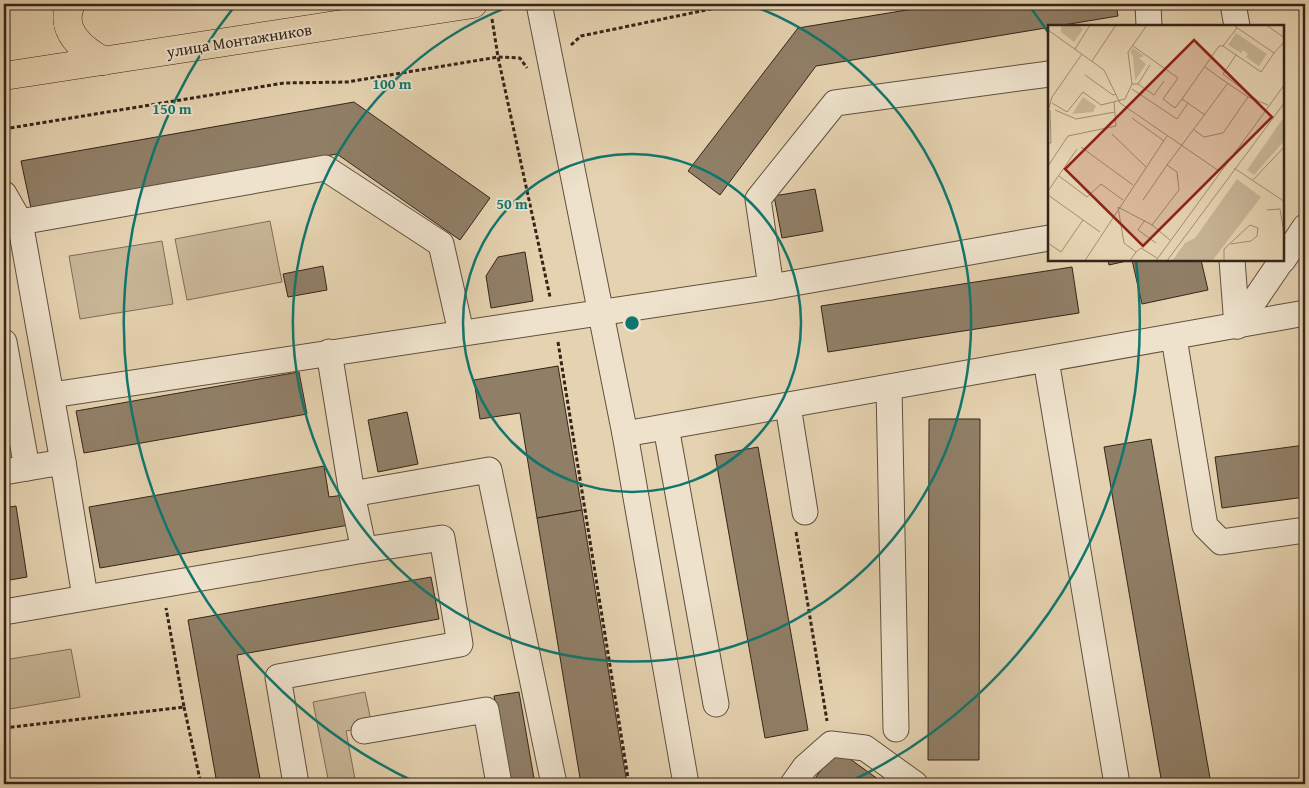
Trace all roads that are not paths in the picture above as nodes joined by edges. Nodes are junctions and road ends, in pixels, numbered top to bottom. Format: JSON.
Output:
{"nodes":[{"id":1,"x":71,"y":4,"type":"edge"},
{"id":2,"x":540,"y":4,"type":"edge"},
{"id":3,"x":1148,"y":4,"type":"edge"},
{"id":4,"x":1233,"y":4,"type":"edge"},
{"id":5,"x":482,"y":8,"type":"edge"},
{"id":6,"x":1150,"y":25,"type":"edge"},
{"id":7,"x":1237,"y":25,"type":"edge"},
{"id":8,"x":104,"y":61,"type":"junction"},
{"id":9,"x":1048,"y":74,"type":"edge"},
{"id":10,"x":4,"y":76,"type":"edge"},
{"id":11,"x":4,"y":194,"type":"edge"},
{"id":12,"x":20,"y":222,"type":"junction"},
{"id":13,"x":1305,"y":227,"type":"edge"},
{"id":14,"x":1048,"y":238,"type":"edge"},
{"id":15,"x":1284,"y":258,"type":"edge"},
{"id":16,"x":1232,"y":261,"type":"edge"},
{"id":17,"x":1282,"y":261,"type":"edge"},
{"id":18,"x":771,"y":287,"type":"junction"},
{"id":19,"x":1305,"y":313,"type":"edge"},
{"id":20,"x":602,"y":314,"type":"junction"},
{"id":21,"x":1237,"y":326,"type":"junction"},
{"id":22,"x":461,"y":332,"type":"junction"},
{"id":23,"x":1174,"y":338,"type":"junction"},
{"id":24,"x":4,"y":342,"type":"edge"},
{"id":25,"x":329,"y":352,"type":"junction"},
{"id":26,"x":1046,"y":360,"type":"junction"},
{"id":27,"x":889,"y":388,"type":"junction"},
{"id":28,"x":52,"y":395,"type":"junction"},
{"id":29,"x":788,"y":406,"type":"junction"},
{"id":30,"x":666,"y":427,"type":"junction"},
{"id":31,"x":625,"y":434,"type":"junction"},
{"id":32,"x":63,"y":462,"type":"junction"},
{"id":33,"x":16,"y":470,"type":"edge"},
{"id":34,"x":352,"y":494,"type":"junction"},
{"id":35,"x":805,"y":512,"type":"road end"},
{"id":36,"x":1305,"y":530,"type":"edge"},
{"id":37,"x":364,"y":550,"type":"junction"},
{"id":38,"x":85,"y":597,"type":"junction"},
{"id":39,"x":4,"y":612,"type":"edge"},
{"id":40,"x":716,"y":704,"type":"dead end"},
{"id":41,"x":896,"y":729,"type":"dead end"},
{"id":42,"x":364,"y":731,"type":"dead end"},
{"id":43,"x":296,"y":784,"type":"edge"},
{"id":44,"x":499,"y":784,"type":"edge"},
{"id":45,"x":554,"y":784,"type":"edge"},
{"id":46,"x":686,"y":784,"type":"edge"},
{"id":47,"x":793,"y":784,"type":"edge"},
{"id":48,"x":915,"y":784,"type":"edge"},
{"id":49,"x":1117,"y":784,"type":"edge"}],
"edges":[{"from":1,"to":8,"type":"main road"},
{"from":2,"to":20,"type":"street"},
{"from":3,"to":6,"type":"street"},
{"from":4,"to":7,"type":"street"},
{"from":5,"to":8,"type":"main road","name":"улица Монтажников"},
{"from":8,"to":10,"type":"main road","name":"улица Монтажников"},
{"from":9,"to":18,"type":"street"},
{"from":11,"to":12,"type":"street"},
{"from":12,"to":22,"type":"street"},
{"from":12,"to":28,"type":"street"},
{"from":13,"to":15,"type":"street"},
{"from":14,"to":18,"type":"street"},
{"from":16,"to":21,"type":"street"},
{"from":17,"to":21,"type":"street"},
{"from":18,"to":20,"type":"street"},
{"from":19,"to":21,"type":"street"},
{"from":20,"to":22,"type":"street"},
{"from":20,"to":31,"type":"street"},
{"from":21,"to":23,"type":"street"},
{"from":22,"to":25,"type":"street"},
{"from":23,"to":26,"type":"street"},
{"from":23,"to":36,"type":"street"},
{"from":24,"to":33,"type":"street"},
{"from":25,"to":28,"type":"street"},
{"from":25,"to":34,"type":"street"},
{"from":26,"to":27,"type":"street"},
{"from":26,"to":49,"type":"street"},
{"from":27,"to":29,"type":"street"},
{"from":27,"to":41,"type":"street"},
{"from":28,"to":32,"type":"street"},
{"from":29,"to":30,"type":"street"},
{"from":29,"to":35,"type":"street"},
{"from":30,"to":31,"type":"street"},
{"from":30,"to":40,"type":"street"},
{"from":31,"to":46,"type":"street"},
{"from":32,"to":33,"type":"street"},
{"from":32,"to":38,"type":"street"},
{"from":34,"to":37,"type":"street"},
{"from":34,"to":45,"type":"street"},
{"from":37,"to":38,"type":"street"},
{"from":37,"to":43,"type":"street"},
{"from":38,"to":39,"type":"street"},
{"from":42,"to":44,"type":"street"},
{"from":47,"to":48,"type":"street"}]}
